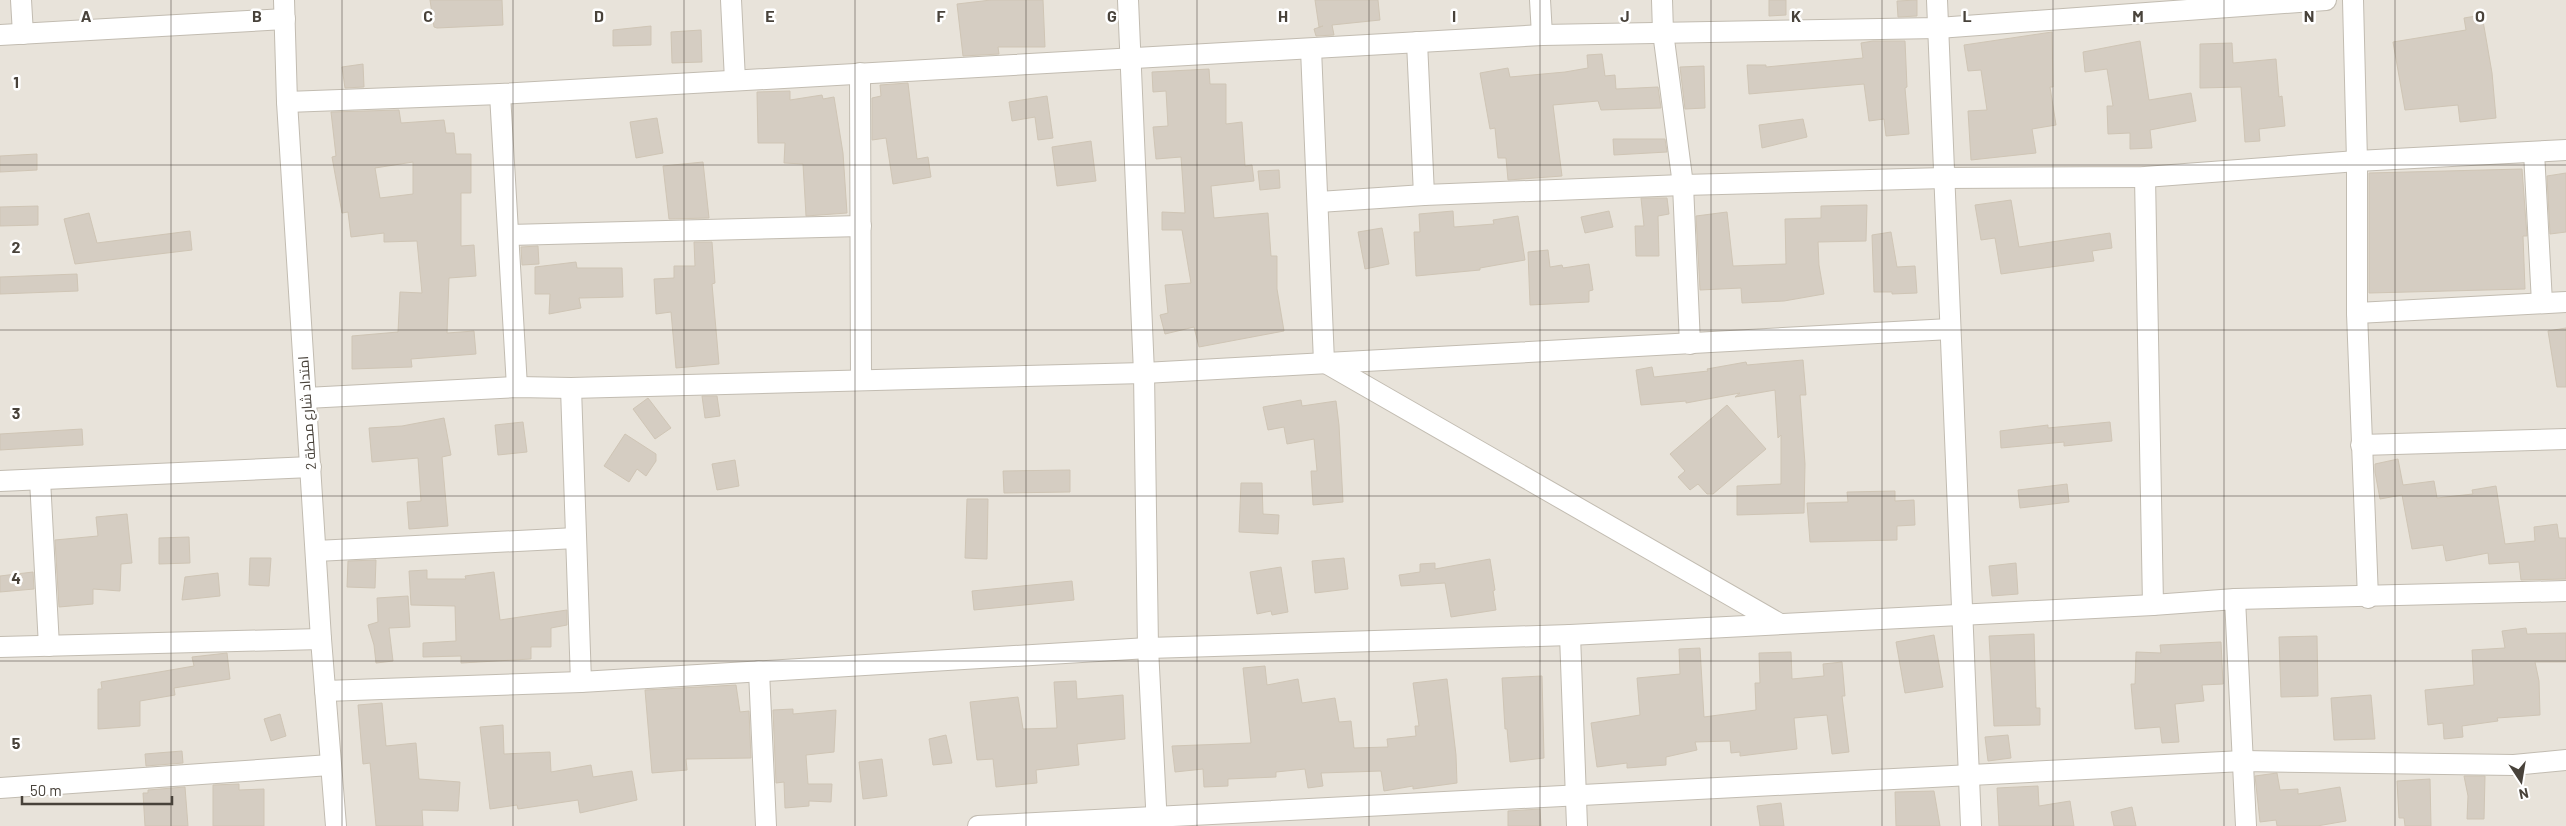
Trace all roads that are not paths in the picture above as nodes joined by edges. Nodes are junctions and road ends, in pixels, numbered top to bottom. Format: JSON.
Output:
{"nodes":[{"id":1,"x":21,"y":0,"type":"edge"},
{"id":2,"x":731,"y":0,"type":"edge"},
{"id":3,"x":1128,"y":0,"type":"edge"},
{"id":4,"x":1540,"y":0,"type":"edge"},
{"id":5,"x":1662,"y":0,"type":"edge"},
{"id":6,"x":1937,"y":0,"type":"edge"},
{"id":7,"x":2326,"y":0,"type":"edge"},
{"id":8,"x":2353,"y":0,"type":"edge"},
{"id":9,"x":284,"y":10,"type":"edge"},
{"id":10,"x":1938,"y":28,"type":"junction"},
{"id":11,"x":1663,"y":32,"type":"junction"},
{"id":12,"x":23,"y":34,"type":"junction"},
{"id":13,"x":0,"y":35,"type":"edge"},
{"id":14,"x":1542,"y":35,"type":"junction"},
{"id":15,"x":1417,"y":42,"type":"junction"},
{"id":16,"x":1311,"y":49,"type":"junction"},
{"id":17,"x":1131,"y":58,"type":"junction"},
{"id":18,"x":860,"y":73,"type":"junction"},
{"id":19,"x":735,"y":80,"type":"junction"},
{"id":20,"x":500,"y":94,"type":"junction"},
{"id":21,"x":287,"y":102,"type":"junction"},
{"id":22,"x":2566,"y":150,"type":"edge"},
{"id":23,"x":2534,"y":152,"type":"junction"},
{"id":24,"x":2357,"y":161,"type":"junction"},
{"id":25,"x":2145,"y":177,"type":"junction"},
{"id":26,"x":1944,"y":178,"type":"junction"},
{"id":27,"x":1682,"y":185,"type":"junction"},
{"id":28,"x":1424,"y":195,"type":"junction"},
{"id":29,"x":1319,"y":202,"type":"junction"},
{"id":30,"x":860,"y":226,"type":"junction"},
{"id":31,"x":509,"y":235,"type":"junction"},
{"id":32,"x":2566,"y":302,"type":"edge"},
{"id":33,"x":2542,"y":304,"type":"junction"},
{"id":34,"x":2357,"y":313,"type":"junction"},
{"id":35,"x":1950,"y":329,"type":"junction"},
{"id":36,"x":1690,"y":344,"type":"junction"},
{"id":37,"x":1324,"y":362,"type":"junction"},
{"id":38,"x":1144,"y":372,"type":"junction"},
{"id":39,"x":861,"y":380,"type":"junction"},
{"id":40,"x":517,"y":386,"type":"junction"},
{"id":41,"x":571,"y":388,"type":"junction"},
{"id":42,"x":306,"y":398,"type":"junction"},
{"id":43,"x":2566,"y":439,"type":"edge"},
{"id":44,"x":2361,"y":445,"type":"junction"},
{"id":45,"x":311,"y":467,"type":"junction"},
{"id":46,"x":40,"y":480,"type":"junction"},
{"id":47,"x":0,"y":481,"type":"edge"},
{"id":48,"x":576,"y":538,"type":"junction"},
{"id":49,"x":316,"y":551,"type":"junction"},
{"id":50,"x":2566,"y":591,"type":"edge"},
{"id":51,"x":2368,"y":598,"type":"junction"},
{"id":52,"x":2235,"y":599,"type":"junction"},
{"id":53,"x":2153,"y":605,"type":"junction"},
{"id":54,"x":1962,"y":614,"type":"junction"},
{"id":55,"x":1780,"y":624,"type":"junction"},
{"id":56,"x":1570,"y":635,"type":"junction"},
{"id":57,"x":321,"y":639,"type":"junction"},
{"id":58,"x":49,"y":646,"type":"junction"},
{"id":59,"x":0,"y":647,"type":"edge"},
{"id":60,"x":1148,"y":648,"type":"junction"},
{"id":61,"x":759,"y":671,"type":"junction"},
{"id":62,"x":581,"y":682,"type":"junction"},
{"id":63,"x":325,"y":691,"type":"junction"},
{"id":64,"x":2566,"y":760,"type":"edge"},
{"id":65,"x":2243,"y":761,"type":"junction"},
{"id":66,"x":330,"y":765,"type":"junction"},
{"id":67,"x":1969,"y":777,"type":"junction"},
{"id":68,"x":0,"y":788,"type":"edge"},
{"id":69,"x":1576,"y":796,"type":"junction"},
{"id":70,"x":1157,"y":822,"type":"edge"},
{"id":71,"x":336,"y":826,"type":"edge"},
{"id":72,"x":766,"y":826,"type":"edge"},
{"id":73,"x":978,"y":826,"type":"edge"},
{"id":74,"x":1577,"y":826,"type":"edge"},
{"id":75,"x":1971,"y":826,"type":"edge"},
{"id":76,"x":2246,"y":826,"type":"edge"}],
"edges":[{"from":1,"to":12,"type":"street"},
{"from":2,"to":19,"type":"street"},
{"from":3,"to":17,"type":"street"},
{"from":4,"to":14,"type":"street"},
{"from":5,"to":11,"type":"street"},
{"from":6,"to":10,"type":"street"},
{"from":7,"to":10,"type":"street"},
{"from":8,"to":24,"type":"street"},
{"from":9,"to":12,"type":"street"},
{"from":9,"to":21,"type":"street","name":"امتداد شارع محطة 2"},
{"from":10,"to":11,"type":"street"},
{"from":10,"to":26,"type":"street"},
{"from":11,"to":14,"type":"street"},
{"from":11,"to":27,"type":"street"},
{"from":12,"to":13,"type":"street"},
{"from":14,"to":15,"type":"street"},
{"from":15,"to":16,"type":"street"},
{"from":15,"to":28,"type":"street"},
{"from":16,"to":17,"type":"street"},
{"from":16,"to":29,"type":"street"},
{"from":17,"to":18,"type":"street"},
{"from":17,"to":38,"type":"street"},
{"from":18,"to":19,"type":"street"},
{"from":18,"to":30,"type":"street"},
{"from":19,"to":20,"type":"street"},
{"from":20,"to":21,"type":"street"},
{"from":20,"to":31,"type":"street"},
{"from":21,"to":42,"type":"street","name":"امتداد شارع محطة 2"},
{"from":22,"to":23,"type":"street"},
{"from":23,"to":24,"type":"street"},
{"from":23,"to":33,"type":"street"},
{"from":24,"to":25,"type":"street"},
{"from":24,"to":34,"type":"street"},
{"from":25,"to":26,"type":"street"},
{"from":25,"to":53,"type":"street"},
{"from":26,"to":27,"type":"street"},
{"from":26,"to":35,"type":"street"},
{"from":27,"to":28,"type":"street"},
{"from":27,"to":36,"type":"street"},
{"from":28,"to":29,"type":"street"},
{"from":29,"to":37,"type":"street"},
{"from":30,"to":31,"type":"street"},
{"from":30,"to":39,"type":"street"},
{"from":31,"to":40,"type":"street"},
{"from":32,"to":33,"type":"street"},
{"from":33,"to":34,"type":"street"},
{"from":34,"to":44,"type":"street"},
{"from":35,"to":36,"type":"street"},
{"from":35,"to":54,"type":"street"},
{"from":36,"to":37,"type":"street"},
{"from":37,"to":38,"type":"street"},
{"from":37,"to":55,"type":"street"},
{"from":38,"to":39,"type":"street"},
{"from":38,"to":60,"type":"street"},
{"from":39,"to":41,"type":"street"},
{"from":40,"to":41,"type":"street"},
{"from":40,"to":42,"type":"street"},
{"from":41,"to":48,"type":"street"},
{"from":42,"to":45,"type":"street","name":"امتداد شارع محطة 2"},
{"from":43,"to":44,"type":"street"},
{"from":44,"to":51,"type":"street"},
{"from":45,"to":46,"type":"street"},
{"from":45,"to":49,"type":"street","name":"امتداد شارع محطة 2"},
{"from":46,"to":47,"type":"street"},
{"from":46,"to":58,"type":"street"},
{"from":48,"to":49,"type":"street"},
{"from":48,"to":62,"type":"street"},
{"from":49,"to":57,"type":"street","name":"امتداد شارع محطة 2"},
{"from":50,"to":51,"type":"street"},
{"from":51,"to":52,"type":"street"},
{"from":52,"to":53,"type":"street"},
{"from":52,"to":65,"type":"street"},
{"from":53,"to":54,"type":"street"},
{"from":54,"to":55,"type":"street"},
{"from":54,"to":67,"type":"street"},
{"from":55,"to":56,"type":"street"},
{"from":56,"to":60,"type":"street"},
{"from":56,"to":69,"type":"street"},
{"from":57,"to":58,"type":"street"},
{"from":57,"to":63,"type":"street","name":"امتداد شارع محطة 2"},
{"from":58,"to":59,"type":"street"},
{"from":60,"to":61,"type":"street"},
{"from":60,"to":70,"type":"street"},
{"from":61,"to":62,"type":"street"},
{"from":61,"to":72,"type":"street"},
{"from":62,"to":63,"type":"street"},
{"from":63,"to":66,"type":"street","name":"امتداد شارع محطة 2"},
{"from":64,"to":65,"type":"street"},
{"from":65,"to":67,"type":"street"},
{"from":65,"to":76,"type":"street"},
{"from":66,"to":68,"type":"street"},
{"from":66,"to":71,"type":"street","name":"امتداد شارع محطة 2"},
{"from":67,"to":69,"type":"street"},
{"from":67,"to":75,"type":"street"},
{"from":69,"to":70,"type":"street"},
{"from":69,"to":74,"type":"street"},
{"from":70,"to":73,"type":"street"}]}
